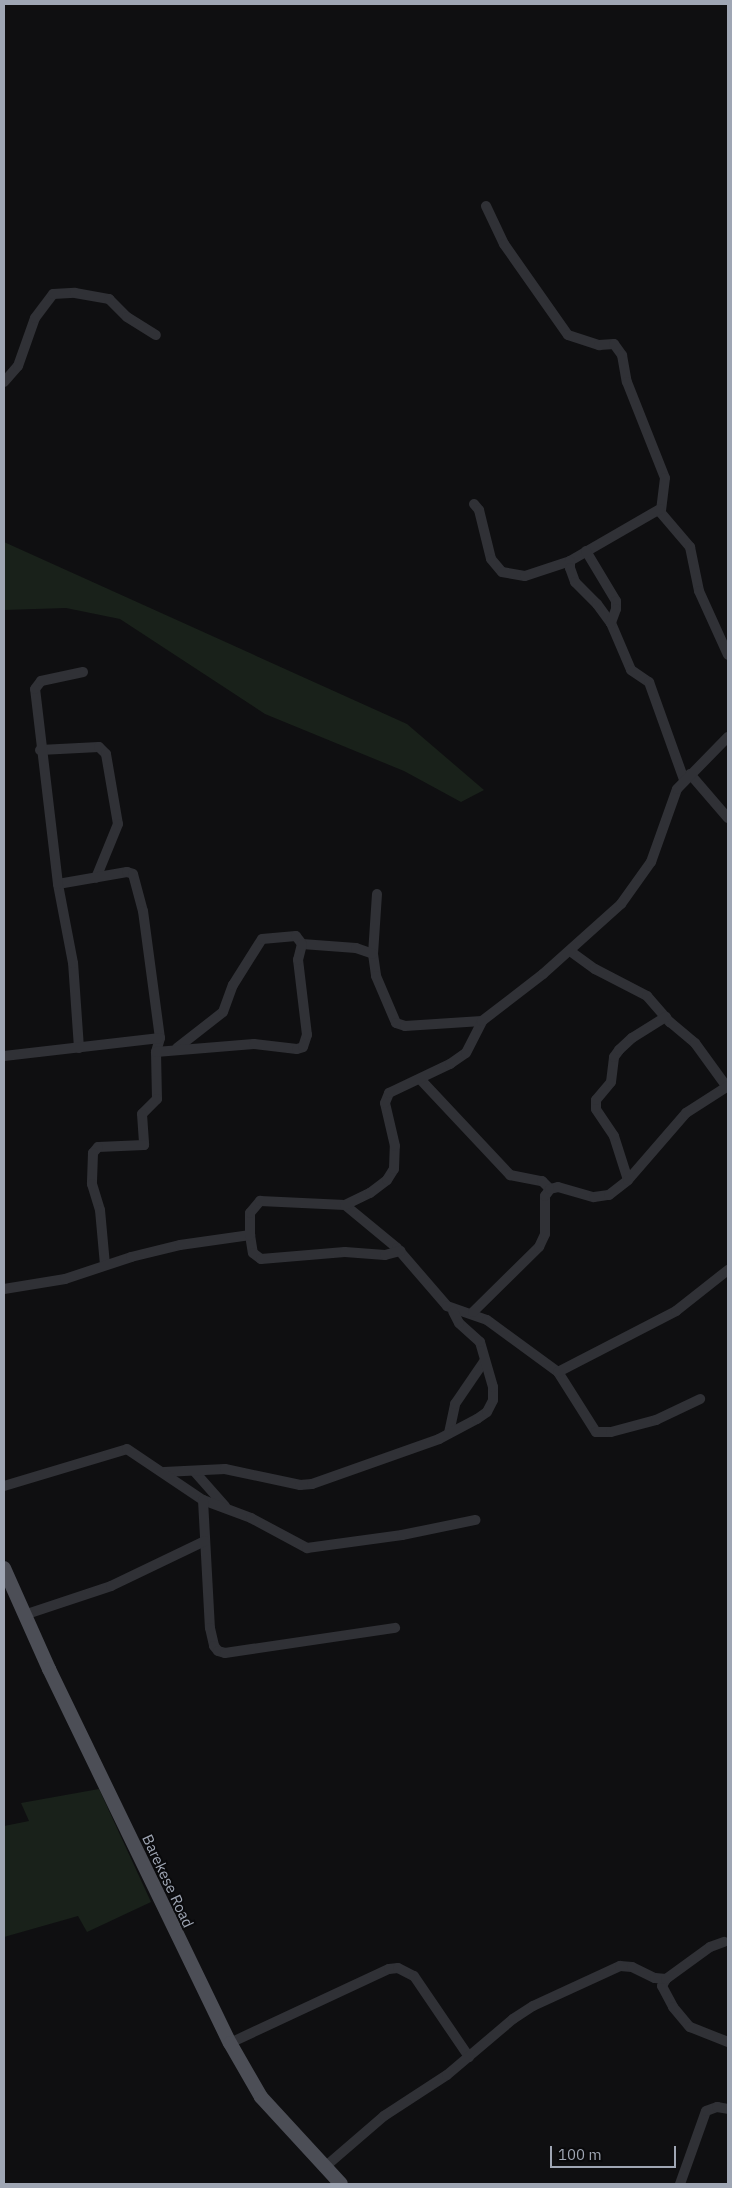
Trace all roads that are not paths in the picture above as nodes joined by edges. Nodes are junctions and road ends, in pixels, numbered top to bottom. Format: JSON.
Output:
{"nodes":[{"id":1,"x":486,"y":206,"type":"dead end"},
{"id":2,"x":156,"y":335,"type":"dead end"},
{"id":3,"x":4,"y":382,"type":"edge"},
{"id":4,"x":474,"y":504,"type":"dead end"},
{"id":5,"x":660,"y":509,"type":"junction"},
{"id":6,"x":586,"y":551,"type":"junction"},
{"id":7,"x":570,"y":561,"type":"junction"},
{"id":8,"x":611,"y":624,"type":"junction"},
{"id":9,"x":728,"y":655,"type":"edge"},
{"id":10,"x":83,"y":672,"type":"dead end"},
{"id":11,"x":728,"y":737,"type":"edge"},
{"id":12,"x":40,"y":750,"type":"junction"},
{"id":13,"x":687,"y":777,"type":"junction"},
{"id":14,"x":728,"y":818,"type":"edge"},
{"id":15,"x":96,"y":878,"type":"junction"},
{"id":16,"x":58,"y":884,"type":"junction"},
{"id":17,"x":377,"y":894,"type":"dead end"},
{"id":18,"x":302,"y":944,"type":"junction"},
{"id":19,"x":570,"y":951,"type":"junction"},
{"id":20,"x":373,"y":954,"type":"junction"},
{"id":21,"x":666,"y":1017,"type":"junction"},
{"id":22,"x":482,"y":1021,"type":"junction"},
{"id":23,"x":160,"y":1038,"type":"junction"},
{"id":24,"x":79,"y":1048,"type":"junction"},
{"id":25,"x":177,"y":1048,"type":"junction"},
{"id":26,"x":156,"y":1052,"type":"junction"},
{"id":27,"x":4,"y":1056,"type":"edge"},
{"id":28,"x":420,"y":1079,"type":"junction"},
{"id":29,"x":728,"y":1087,"type":"edge"},
{"id":30,"x":628,"y":1180,"type":"junction"},
{"id":31,"x":550,"y":1189,"type":"junction"},
{"id":32,"x":345,"y":1205,"type":"junction"},
{"id":33,"x":250,"y":1235,"type":"junction"},
{"id":34,"x":400,"y":1251,"type":"junction"},
{"id":35,"x":105,"y":1265,"type":"junction"},
{"id":36,"x":728,"y":1270,"type":"edge"},
{"id":37,"x":4,"y":1289,"type":"edge"},
{"id":38,"x":453,"y":1311,"type":"junction"},
{"id":39,"x":474,"y":1312,"type":"junction"},
{"id":40,"x":485,"y":1360,"type":"junction"},
{"id":41,"x":558,"y":1372,"type":"junction"},
{"id":42,"x":700,"y":1399,"type":"dead end"},
{"id":43,"x":449,"y":1433,"type":"junction"},
{"id":44,"x":164,"y":1472,"type":"junction"},
{"id":45,"x":194,"y":1472,"type":"junction"},
{"id":46,"x":4,"y":1486,"type":"edge"},
{"id":47,"x":203,"y":1500,"type":"junction"},
{"id":48,"x":226,"y":1507,"type":"junction"},
{"id":49,"x":475,"y":1520,"type":"dead end"},
{"id":50,"x":205,"y":1541,"type":"junction"},
{"id":51,"x":4,"y":1568,"type":"edge"},
{"id":52,"x":24,"y":1615,"type":"junction"},
{"id":53,"x":395,"y":1628,"type":"dead end"},
{"id":54,"x":724,"y":1942,"type":"dead end"},
{"id":55,"x":666,"y":1979,"type":"junction"},
{"id":56,"x":728,"y":2042,"type":"edge"},
{"id":57,"x":230,"y":2043,"type":"junction"},
{"id":58,"x":469,"y":2057,"type":"junction"},
{"id":59,"x":728,"y":2109,"type":"edge"},
{"id":60,"x":326,"y":2166,"type":"junction"},
{"id":61,"x":341,"y":2184,"type":"edge"},
{"id":62,"x":680,"y":2184,"type":"edge"}],
"edges":[{"from":1,"to":5,"type":"street"},
{"from":2,"to":3,"type":"street"},
{"from":4,"to":7,"type":"street"},
{"from":5,"to":6,"type":"street"},
{"from":5,"to":9,"type":"street"},
{"from":6,"to":7,"type":"street"},
{"from":6,"to":8,"type":"street"},
{"from":7,"to":8,"type":"street"},
{"from":8,"to":13,"type":"street"},
{"from":10,"to":12,"type":"street"},
{"from":11,"to":13,"type":"street"},
{"from":12,"to":15,"type":"street"},
{"from":12,"to":16,"type":"street"},
{"from":13,"to":14,"type":"street"},
{"from":13,"to":19,"type":"street"},
{"from":15,"to":16,"type":"street"},
{"from":15,"to":23,"type":"street"},
{"from":16,"to":24,"type":"street"},
{"from":17,"to":20,"type":"street"},
{"from":18,"to":20,"type":"street"},
{"from":18,"to":25,"type":"street"},
{"from":18,"to":25,"type":"street"},
{"from":19,"to":21,"type":"street"},
{"from":19,"to":22,"type":"street"},
{"from":20,"to":22,"type":"street"},
{"from":21,"to":29,"type":"street"},
{"from":21,"to":30,"type":"street"},
{"from":22,"to":28,"type":"street"},
{"from":23,"to":24,"type":"street"},
{"from":23,"to":26,"type":"street"},
{"from":24,"to":27,"type":"street"},
{"from":25,"to":26,"type":"street"},
{"from":26,"to":35,"type":"street"},
{"from":28,"to":31,"type":"street"},
{"from":28,"to":32,"type":"street"},
{"from":29,"to":30,"type":"street"},
{"from":30,"to":31,"type":"street"},
{"from":31,"to":39,"type":"street"},
{"from":32,"to":33,"type":"street"},
{"from":32,"to":34,"type":"street"},
{"from":33,"to":34,"type":"street"},
{"from":33,"to":35,"type":"street"},
{"from":34,"to":38,"type":"street"},
{"from":35,"to":37,"type":"street"},
{"from":36,"to":41,"type":"street"},
{"from":38,"to":39,"type":"street"},
{"from":38,"to":40,"type":"street"},
{"from":39,"to":41,"type":"street"},
{"from":40,"to":43,"type":"street"},
{"from":40,"to":43,"type":"street"},
{"from":41,"to":42,"type":"street"},
{"from":43,"to":45,"type":"street"},
{"from":44,"to":45,"type":"street"},
{"from":44,"to":46,"type":"street"},
{"from":44,"to":47,"type":"street"},
{"from":45,"to":48,"type":"street"},
{"from":47,"to":48,"type":"street"},
{"from":47,"to":50,"type":"street"},
{"from":48,"to":49,"type":"street"},
{"from":50,"to":52,"type":"street"},
{"from":50,"to":53,"type":"street"},
{"from":51,"to":52,"type":"main road","name":"Barekese Road"},
{"from":52,"to":57,"type":"main road","name":"Barekese Road"},
{"from":54,"to":55,"type":"street"},
{"from":55,"to":56,"type":"street"},
{"from":55,"to":58,"type":"street"},
{"from":57,"to":58,"type":"street"},
{"from":57,"to":60,"type":"main road","name":"Barekese Road"},
{"from":58,"to":60,"type":"street"},
{"from":59,"to":62,"type":"street"},
{"from":60,"to":61,"type":"main road","name":"Barekese Road"}]}
